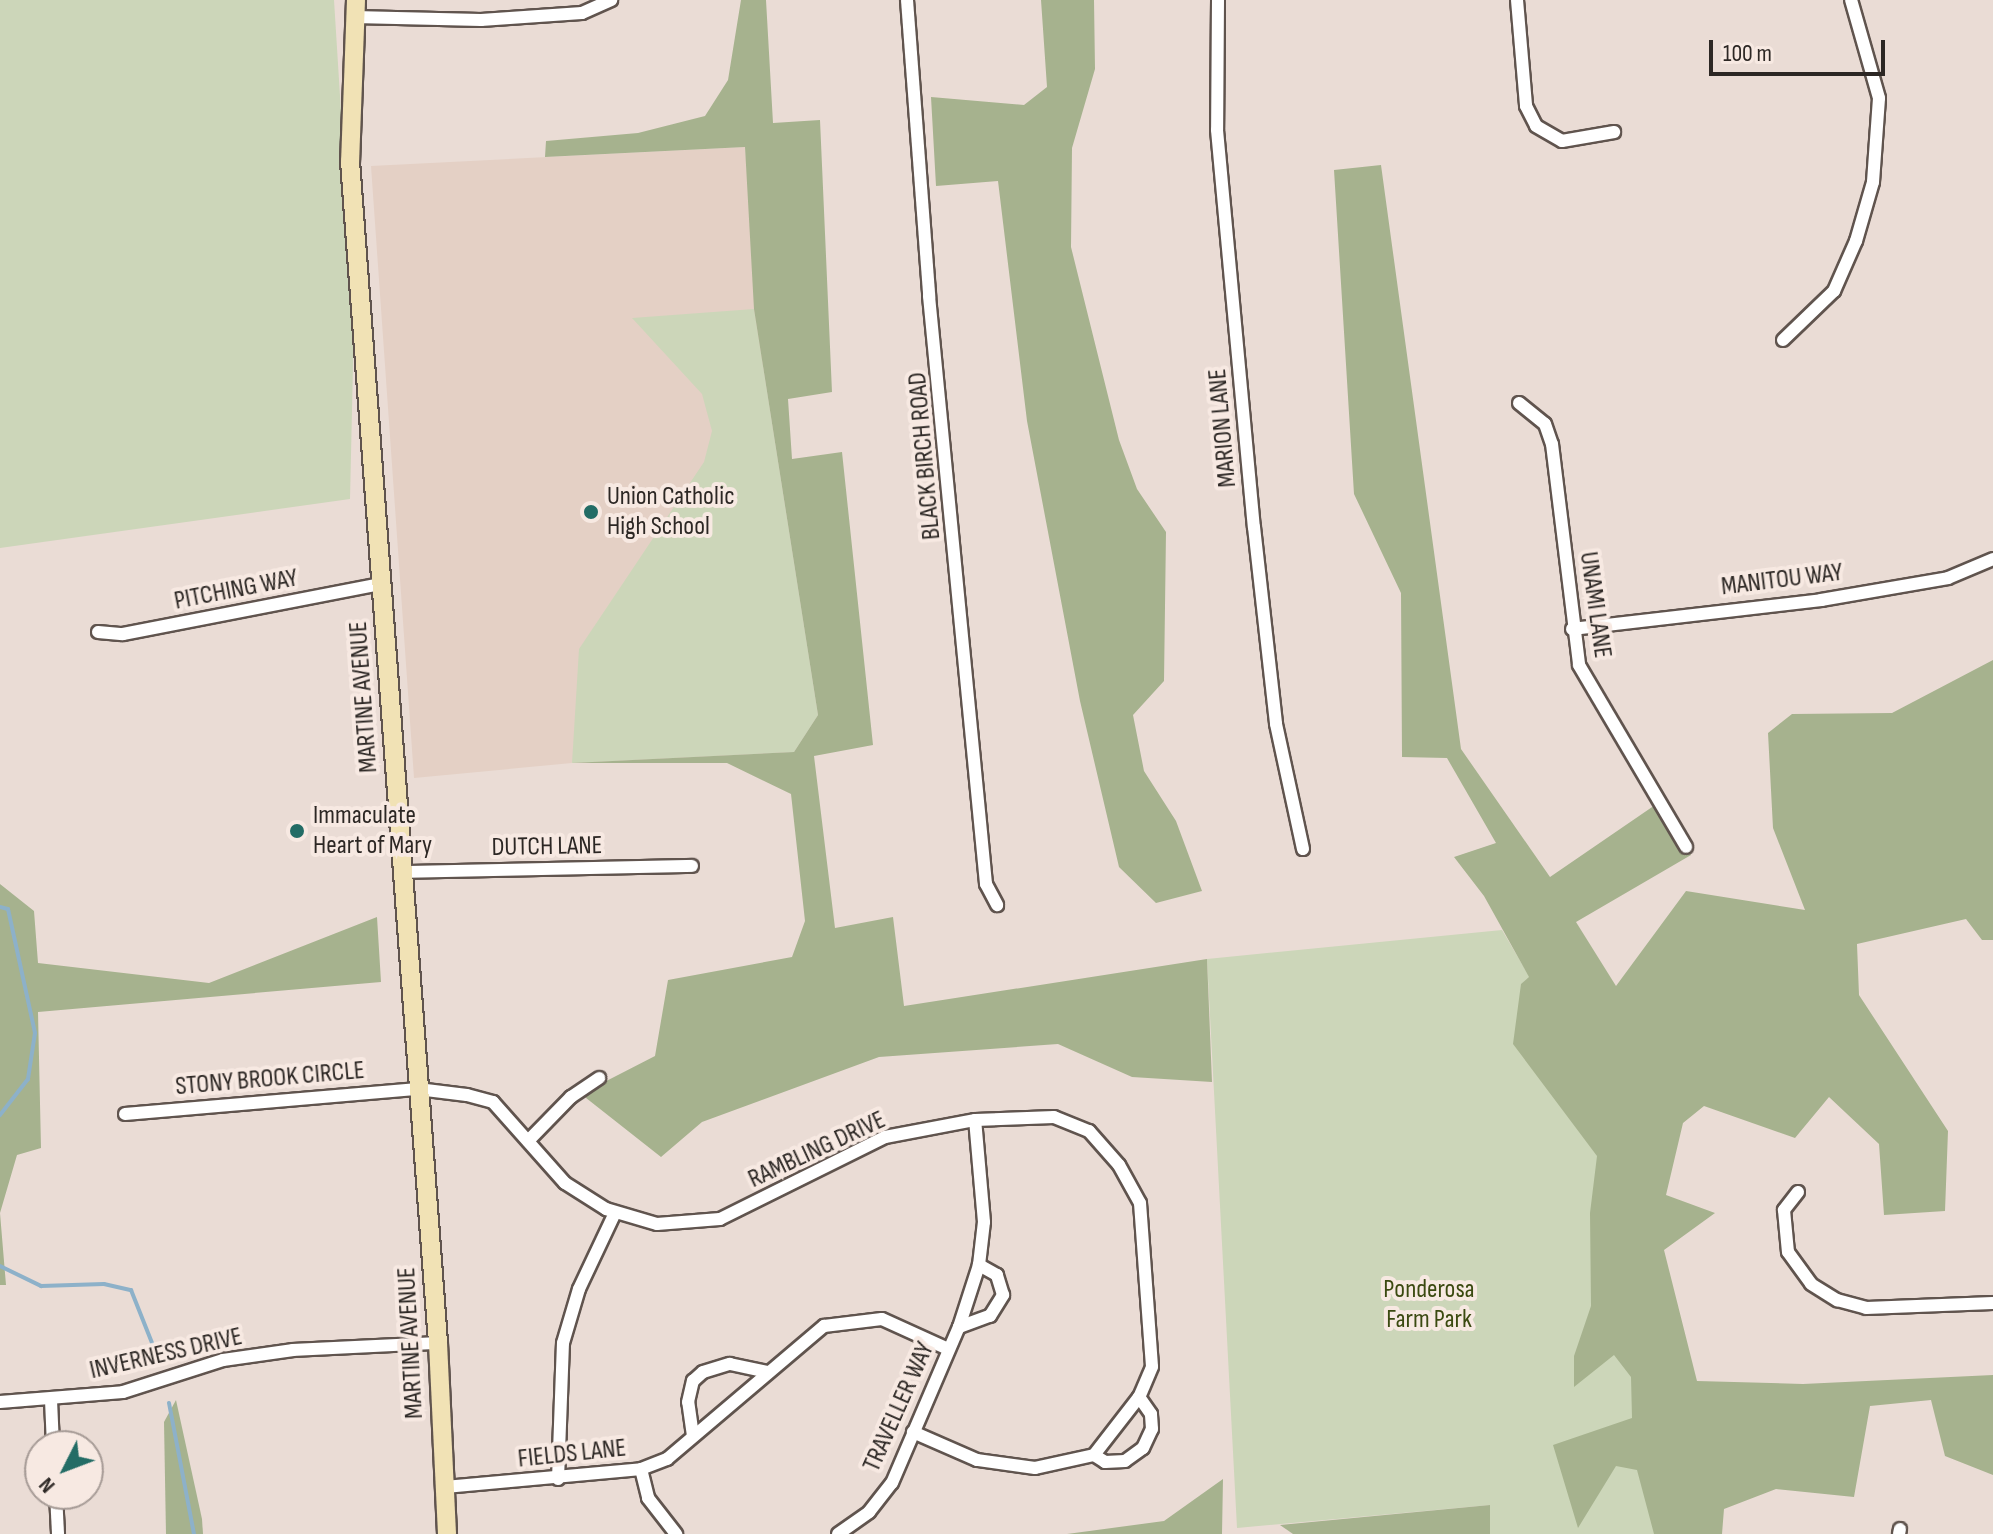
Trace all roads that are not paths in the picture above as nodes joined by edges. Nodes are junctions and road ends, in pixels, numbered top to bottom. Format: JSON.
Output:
{"nodes":[{"id":1,"x":611,"y":0,"type":"edge"},
{"id":2,"x":907,"y":0,"type":"edge"},
{"id":3,"x":1218,"y":0,"type":"edge"},
{"id":4,"x":1517,"y":0,"type":"edge"},
{"id":5,"x":1851,"y":0,"type":"edge"},
{"id":6,"x":355,"y":8,"type":"edge"},
{"id":7,"x":1614,"y":132,"type":"dead end"},
{"id":8,"x":1783,"y":340,"type":"dead end"},
{"id":9,"x":1519,"y":403,"type":"dead end"},
{"id":10,"x":1993,"y":559,"type":"edge"},
{"id":11,"x":381,"y":584,"type":"junction"},
{"id":12,"x":1572,"y":629,"type":"junction"},
{"id":13,"x":98,"y":632,"type":"dead end"},
{"id":14,"x":1686,"y":847,"type":"dead end"},
{"id":15,"x":1303,"y":849,"type":"dead end"},
{"id":16,"x":692,"y":866,"type":"dead end"},
{"id":17,"x":403,"y":872,"type":"junction"},
{"id":18,"x":997,"y":905,"type":"dead end"},
{"id":19,"x":599,"y":1078,"type":"dead end"},
{"id":20,"x":419,"y":1089,"type":"junction"},
{"id":21,"x":125,"y":1114,"type":"dead end"},
{"id":22,"x":975,"y":1120,"type":"junction"},
{"id":23,"x":528,"y":1141,"type":"junction"},
{"id":24,"x":1798,"y":1192,"type":"dead end"},
{"id":25,"x":615,"y":1213,"type":"junction"},
{"id":26,"x":979,"y":1265,"type":"junction"},
{"id":27,"x":1993,"y":1303,"type":"edge"},
{"id":28,"x":959,"y":1327,"type":"junction"},
{"id":29,"x":438,"y":1343,"type":"junction"},
{"id":30,"x":948,"y":1349,"type":"junction"},
{"id":31,"x":768,"y":1372,"type":"junction"},
{"id":32,"x":1139,"y":1397,"type":"junction"},
{"id":33,"x":51,"y":1400,"type":"junction"},
{"id":34,"x":0,"y":1402,"type":"edge"},
{"id":35,"x":52,"y":1430,"type":"edge"},
{"id":36,"x":913,"y":1432,"type":"junction"},
{"id":37,"x":693,"y":1436,"type":"junction"},
{"id":38,"x":1094,"y":1455,"type":"junction"},
{"id":39,"x":641,"y":1469,"type":"junction"},
{"id":40,"x":558,"y":1479,"type":"junction"},
{"id":41,"x":445,"y":1487,"type":"junction"},
{"id":42,"x":57,"y":1510,"type":"edge"},
{"id":43,"x":58,"y":1534,"type":"edge"},
{"id":44,"x":447,"y":1534,"type":"edge"},
{"id":45,"x":676,"y":1534,"type":"edge"},
{"id":46,"x":838,"y":1534,"type":"edge"}],
"edges":[{"from":1,"to":6,"type":"street"},
{"from":2,"to":18,"type":"street","name":"BLACK BIRCH ROAD"},
{"from":3,"to":15,"type":"street","name":"MARION LANE"},
{"from":4,"to":7,"type":"street"},
{"from":5,"to":8,"type":"street"},
{"from":6,"to":11,"type":"main road","name":"MARTINE AVENUE"},
{"from":9,"to":12,"type":"street","name":"UNAMI LANE"},
{"from":10,"to":12,"type":"street","name":"MANITOU WAY"},
{"from":11,"to":13,"type":"street","name":"PITCHING WAY"},
{"from":11,"to":17,"type":"main road","name":"MARTINE AVENUE"},
{"from":12,"to":14,"type":"street","name":"UNAMI LANE"},
{"from":16,"to":17,"type":"street","name":"DUTCH LANE"},
{"from":17,"to":20,"type":"main road","name":"MARTINE AVENUE"},
{"from":19,"to":23,"type":"street"},
{"from":20,"to":21,"type":"street","name":"STONY BROOK CIRCLE"},
{"from":20,"to":23,"type":"street","name":"RAMBLING DRIVE"},
{"from":20,"to":29,"type":"main road","name":"MARTINE AVENUE"},
{"from":22,"to":25,"type":"street","name":"RAMBLING DRIVE"},
{"from":22,"to":26,"type":"street","name":"TRAVELLER WAY"},
{"from":22,"to":32,"type":"street","name":"RAMBLING DRIVE"},
{"from":23,"to":25,"type":"street","name":"RAMBLING DRIVE"},
{"from":24,"to":27,"type":"street"},
{"from":25,"to":40,"type":"street"},
{"from":26,"to":28,"type":"street","name":"TRAVELLER WAY"},
{"from":26,"to":28,"type":"street","name":"TRAVELLER WAY"},
{"from":28,"to":30,"type":"street","name":"TRAVELLER WAY"},
{"from":29,"to":33,"type":"street","name":"INVERNESS DRIVE"},
{"from":29,"to":41,"type":"main road","name":"MARTINE AVENUE"},
{"from":30,"to":31,"type":"street","name":"FIELDS LANE"},
{"from":30,"to":36,"type":"street","name":"TRAVELLER WAY"},
{"from":31,"to":37,"type":"street","name":"FIELDS LANE"},
{"from":31,"to":37,"type":"street"},
{"from":32,"to":38,"type":"street","name":"RAMBLING DRIVE"},
{"from":32,"to":38,"type":"street"},
{"from":33,"to":34,"type":"street","name":"INVERNESS DRIVE"},
{"from":33,"to":35,"type":"street"},
{"from":36,"to":38,"type":"street"},
{"from":36,"to":46,"type":"street","name":"TRAVELLER WAY"},
{"from":37,"to":39,"type":"street","name":"FIELDS LANE"},
{"from":39,"to":40,"type":"street","name":"FIELDS LANE"},
{"from":39,"to":45,"type":"street"},
{"from":40,"to":41,"type":"street","name":"FIELDS LANE"},
{"from":41,"to":44,"type":"main road","name":"MARTINE AVENUE"},
{"from":42,"to":43,"type":"street"}]}
